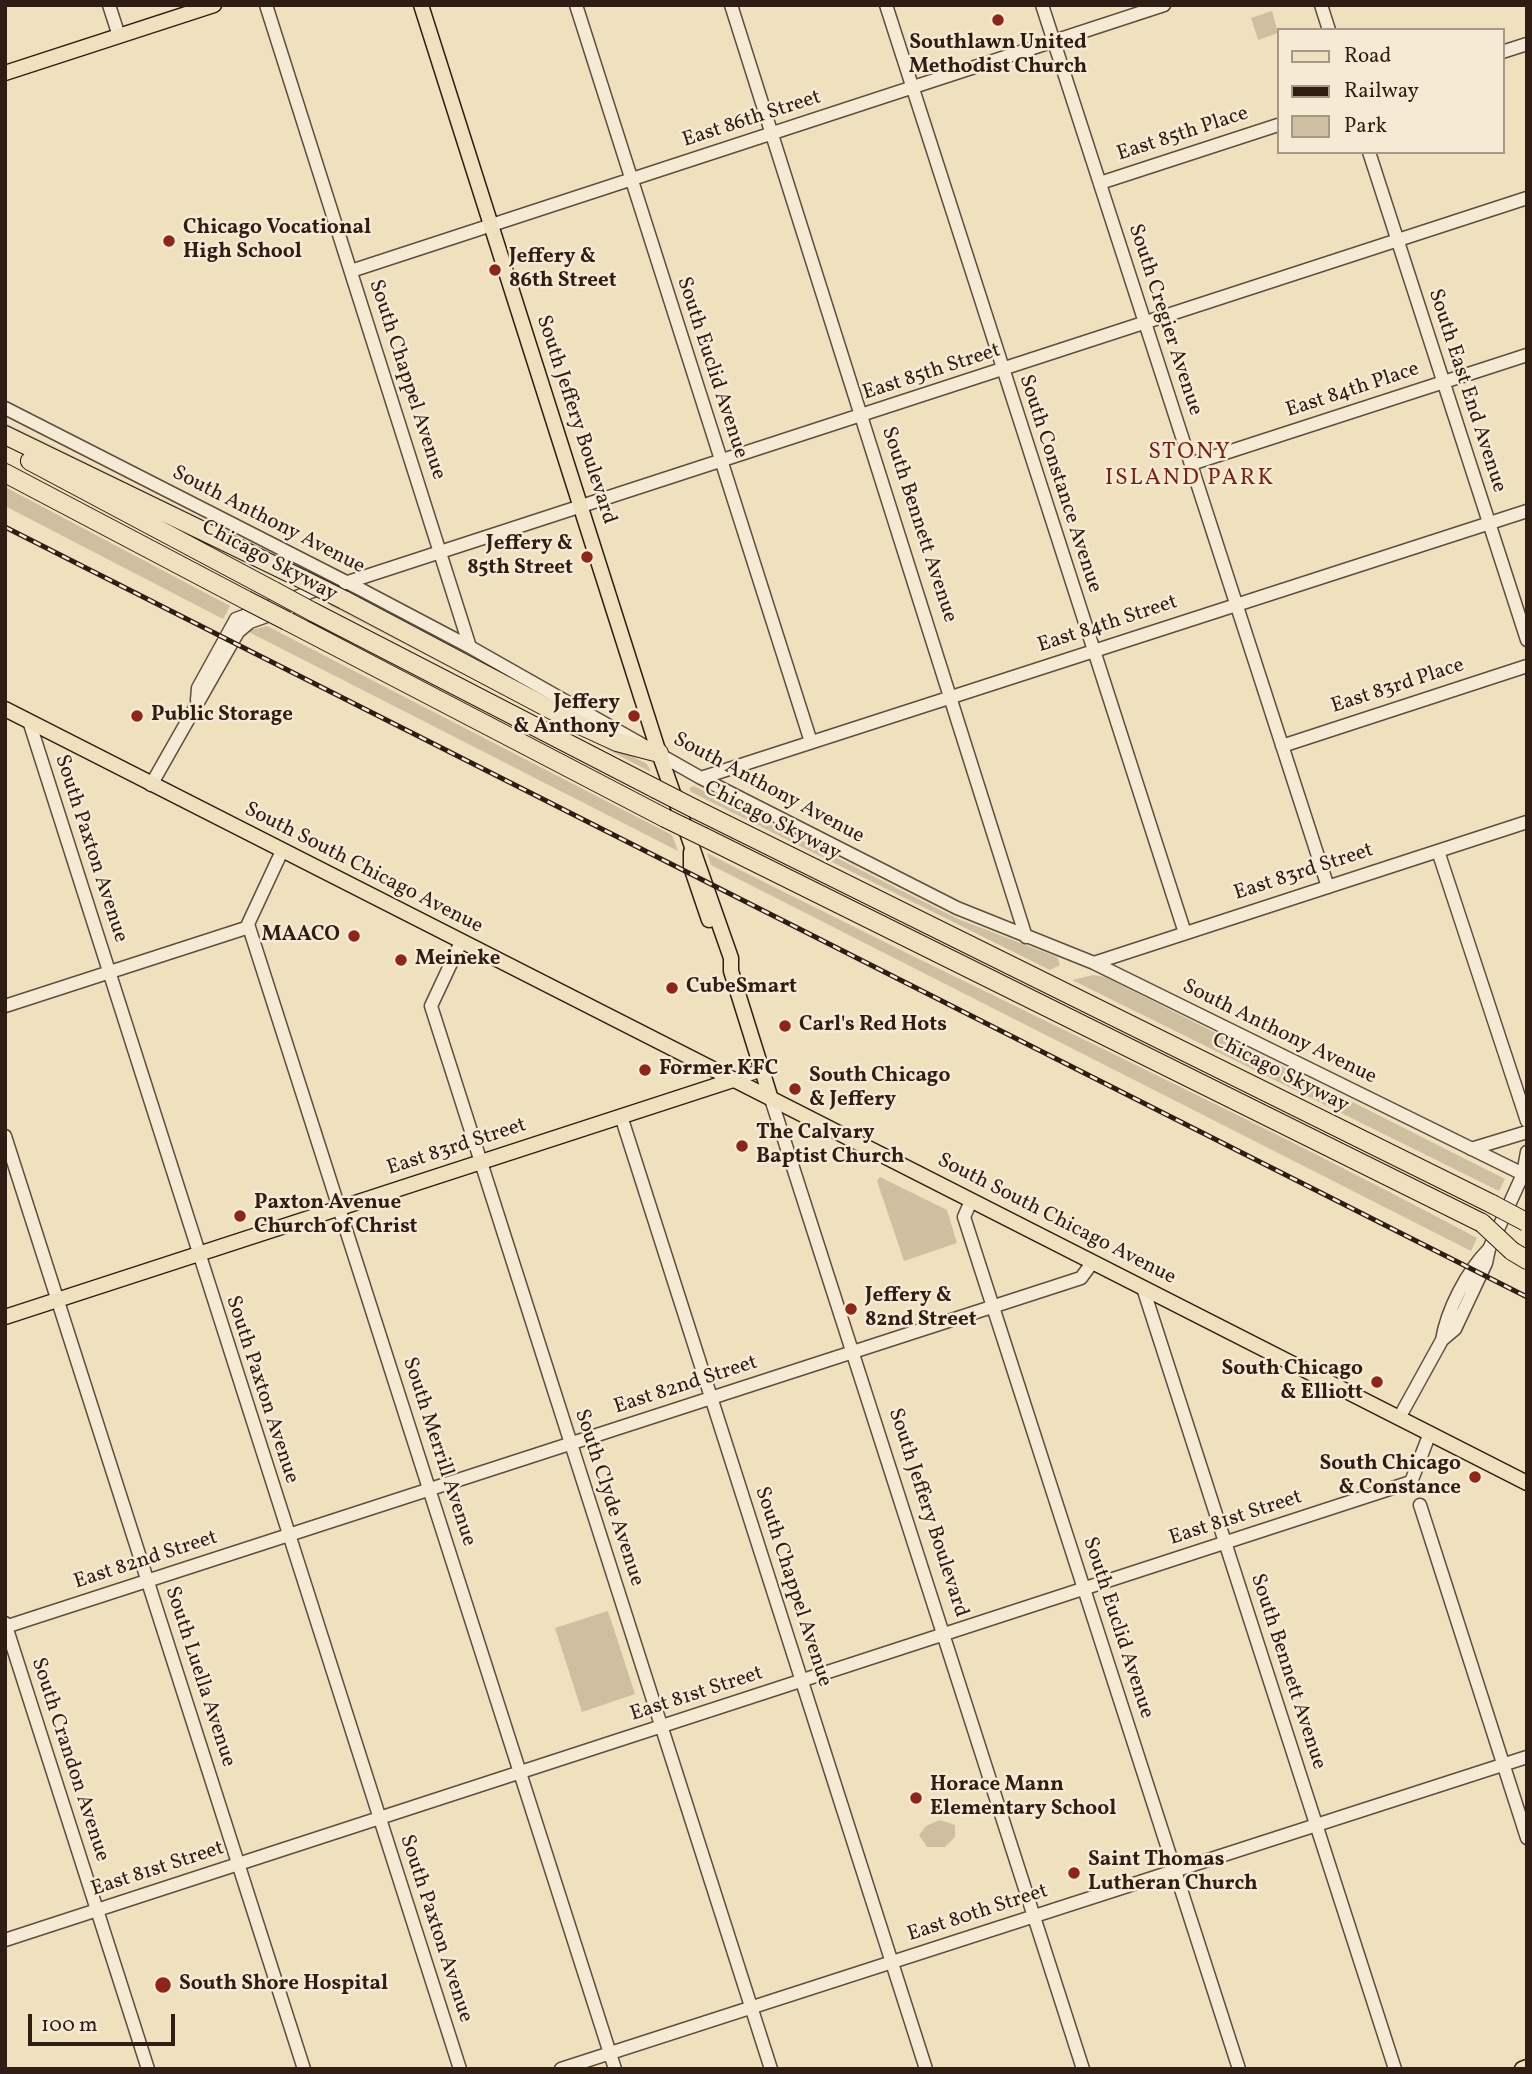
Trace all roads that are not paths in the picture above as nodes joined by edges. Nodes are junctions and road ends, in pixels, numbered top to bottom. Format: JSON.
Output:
{"nodes":[{"id":1,"x":109,"y":5,"type":"edge"},
{"id":2,"x":214,"y":5,"type":"edge"},
{"id":3,"x":266,"y":5,"type":"edge"},
{"id":4,"x":421,"y":5,"type":"edge"},
{"id":5,"x":576,"y":5,"type":"edge"},
{"id":6,"x":731,"y":5,"type":"edge"},
{"id":7,"x":886,"y":5,"type":"edge"},
{"id":8,"x":1042,"y":5,"type":"edge"},
{"id":9,"x":1164,"y":5,"type":"edge"},
{"id":10,"x":1321,"y":5,"type":"edge"},
{"id":11,"x":1327,"y":28,"type":"edge"},
{"id":12,"x":120,"y":36,"type":"junction"},
{"id":13,"x":1054,"y":41,"type":"junction"},
{"id":14,"x":1527,"y":44,"type":"edge"},
{"id":15,"x":1504,"y":51,"type":"edge"},
{"id":16,"x":5,"y":73,"type":"edge"},
{"id":17,"x":913,"y":88,"type":"junction"},
{"id":18,"x":1276,"y":126,"type":"edge"},
{"id":19,"x":772,"y":134,"type":"junction"},
{"id":20,"x":1370,"y":154,"type":"edge"},
{"id":21,"x":631,"y":180,"type":"junction"},
{"id":22,"x":1100,"y":183,"type":"junction"},
{"id":23,"x":1527,"y":198,"type":"edge"},
{"id":24,"x":491,"y":225,"type":"junction"},
{"id":25,"x":1397,"y":240,"type":"junction"},
{"id":26,"x":351,"y":271,"type":"junction"},
{"id":27,"x":1145,"y":323,"type":"junction"},
{"id":28,"x":1527,"y":355,"type":"edge"},
{"id":29,"x":1003,"y":370,"type":"junction"},
{"id":30,"x":1443,"y":382,"type":"junction"},
{"id":31,"x":5,"y":408,"type":"edge"},
{"id":32,"x":863,"y":416,"type":"junction"},
{"id":33,"x":5,"y":435,"type":"edge"},
{"id":34,"x":5,"y":447,"type":"edge"},
{"id":35,"x":721,"y":462,"type":"junction"},
{"id":36,"x":1191,"y":464,"type":"junction"},
{"id":37,"x":5,"y":473,"type":"edge"},
{"id":38,"x":581,"y":508,"type":"junction"},
{"id":39,"x":1527,"y":511,"type":"edge"},
{"id":40,"x":1488,"y":524,"type":"junction"},
{"id":41,"x":440,"y":553,"type":"junction"},
{"id":42,"x":346,"y":591,"type":"junction"},
{"id":43,"x":1236,"y":604,"type":"junction"},
{"id":44,"x":1527,"y":640,"type":"edge"},
{"id":45,"x":470,"y":647,"type":"junction"},
{"id":46,"x":1092,"y":651,"type":"junction"},
{"id":47,"x":1527,"y":666,"type":"edge"},
{"id":48,"x":952,"y":696,"type":"junction"},
{"id":49,"x":5,"y":709,"type":"edge"},
{"id":50,"x":29,"y":721,"type":"junction"},
{"id":51,"x":811,"y":742,"type":"junction"},
{"id":52,"x":1282,"y":746,"type":"junction"},
{"id":53,"x":659,"y":753,"type":"junction"},
{"id":54,"x":701,"y":778,"type":"junction"},
{"id":55,"x":151,"y":785,"type":"junction"},
{"id":56,"x":1527,"y":822,"type":"edge"},
{"id":57,"x":697,"y":842,"type":"junction"},
{"id":58,"x":282,"y":851,"type":"junction"},
{"id":59,"x":1438,"y":851,"type":"junction"},
{"id":60,"x":1328,"y":887,"type":"junction"},
{"id":61,"x":249,"y":927,"type":"junction"},
{"id":62,"x":1185,"y":933,"type":"junction"},
{"id":63,"x":1026,"y":937,"type":"junction"},
{"id":64,"x":461,"y":942,"type":"junction"},
{"id":65,"x":1094,"y":963,"type":"junction"},
{"id":66,"x":109,"y":973,"type":"junction"},
{"id":67,"x":5,"y":1006,"type":"edge"},
{"id":68,"x":762,"y":1070,"type":"junction"},
{"id":69,"x":733,"y":1080,"type":"junction"},
{"id":70,"x":771,"y":1099,"type":"junction"},
{"id":71,"x":621,"y":1116,"type":"junction"},
{"id":72,"x":1527,"y":1121,"type":"edge"},
{"id":73,"x":1527,"y":1132,"type":"edge"},
{"id":74,"x":5,"y":1136,"type":"edge"},
{"id":75,"x":1471,"y":1149,"type":"junction"},
{"id":76,"x":1527,"y":1152,"type":"edge"},
{"id":77,"x":481,"y":1162,"type":"junction"},
{"id":78,"x":1525,"y":1175,"type":"edge"},
{"id":79,"x":971,"y":1201,"type":"junction"},
{"id":80,"x":1492,"y":1204,"type":"junction"},
{"id":81,"x":339,"y":1208,"type":"junction"},
{"id":82,"x":1527,"y":1211,"type":"edge"},
{"id":83,"x":1526,"y":1222,"type":"edge"},
{"id":84,"x":1521,"y":1249,"type":"edge"},
{"id":85,"x":198,"y":1254,"type":"junction"},
{"id":86,"x":1092,"y":1263,"type":"junction"},
{"id":87,"x":1143,"y":1288,"type":"junction"},
{"id":88,"x":58,"y":1300,"type":"junction"},
{"id":89,"x":993,"y":1307,"type":"junction"},
{"id":90,"x":5,"y":1317,"type":"edge"},
{"id":91,"x":853,"y":1352,"type":"junction"},
{"id":92,"x":712,"y":1398,"type":"junction"},
{"id":93,"x":1399,"y":1418,"type":"junction"},
{"id":94,"x":1430,"y":1433,"type":"junction"},
{"id":95,"x":571,"y":1444,"type":"junction"},
{"id":96,"x":1527,"y":1483,"type":"edge"},
{"id":97,"x":429,"y":1490,"type":"junction"},
{"id":98,"x":1420,"y":1505,"type":"dead end"},
{"id":99,"x":288,"y":1536,"type":"junction"},
{"id":100,"x":1225,"y":1543,"type":"junction"},
{"id":101,"x":148,"y":1581,"type":"junction"},
{"id":102,"x":1084,"y":1589,"type":"junction"},
{"id":103,"x":6,"y":1626,"type":"edge"},
{"id":104,"x":943,"y":1634,"type":"junction"},
{"id":105,"x":802,"y":1681,"type":"junction"},
{"id":106,"x":662,"y":1726,"type":"junction"},
{"id":107,"x":1527,"y":1757,"type":"edge"},
{"id":108,"x":1503,"y":1765,"type":"junction"},
{"id":109,"x":520,"y":1772,"type":"junction"},
{"id":110,"x":379,"y":1818,"type":"junction"},
{"id":111,"x":1316,"y":1825,"type":"junction"},
{"id":112,"x":1527,"y":1838,"type":"edge"},
{"id":113,"x":239,"y":1864,"type":"junction"},
{"id":114,"x":1175,"y":1871,"type":"junction"},
{"id":115,"x":97,"y":1910,"type":"junction"},
{"id":116,"x":1034,"y":1916,"type":"junction"},
{"id":117,"x":5,"y":1940,"type":"edge"},
{"id":118,"x":892,"y":1962,"type":"junction"},
{"id":119,"x":751,"y":2007,"type":"junction"},
{"id":120,"x":610,"y":2053,"type":"junction"},
{"id":121,"x":148,"y":2069,"type":"edge"},
{"id":122,"x":304,"y":2069,"type":"edge"},
{"id":123,"x":460,"y":2069,"type":"edge"},
{"id":124,"x":561,"y":2069,"type":"edge"},
{"id":125,"x":615,"y":2069,"type":"edge"},
{"id":126,"x":771,"y":2069,"type":"edge"},
{"id":127,"x":926,"y":2069,"type":"edge"},
{"id":128,"x":1083,"y":2069,"type":"edge"},
{"id":129,"x":1239,"y":2069,"type":"edge"},
{"id":130,"x":1395,"y":2069,"type":"edge"}],
"edges":[{"from":1,"to":12,"type":"street"},
{"from":2,"to":12,"type":"main road"},
{"from":3,"to":26,"type":"street","name":"South Chappel Avenue"},
{"from":4,"to":24,"type":"main road","name":"South Jeffery Boulevard"},
{"from":5,"to":21,"type":"street","name":"South Euclid Avenue"},
{"from":6,"to":19,"type":"street","name":"South Bennett Avenue"},
{"from":7,"to":17,"type":"street","name":"South Constance Avenue"},
{"from":8,"to":13,"type":"street","name":"South Cregier Avenue"},
{"from":9,"to":13,"type":"street","name":"East 86th Street"},
{"from":10,"to":11,"type":"street"},
{"from":12,"to":16,"type":"main road"},
{"from":13,"to":17,"type":"street","name":"East 86th Street"},
{"from":13,"to":22,"type":"street","name":"South Cregier Avenue"},
{"from":14,"to":15,"type":"street"},
{"from":17,"to":19,"type":"street","name":"East 86th Street"},
{"from":17,"to":29,"type":"street","name":"South Constance Avenue"},
{"from":18,"to":22,"type":"street","name":"East 85th Place"},
{"from":19,"to":21,"type":"street","name":"East 86th Street"},
{"from":19,"to":32,"type":"street","name":"South Bennett Avenue"},
{"from":20,"to":25,"type":"street","name":"South East End Avenue"},
{"from":21,"to":24,"type":"street","name":"East 86th Street"},
{"from":21,"to":35,"type":"street","name":"South Euclid Avenue"},
{"from":22,"to":27,"type":"street","name":"South Cregier Avenue"},
{"from":23,"to":25,"type":"street","name":"East 85th Street"},
{"from":24,"to":26,"type":"street","name":"East 86th Street"},
{"from":24,"to":38,"type":"main road","name":"South Jeffery Boulevard"},
{"from":25,"to":27,"type":"street","name":"East 85th Street"},
{"from":25,"to":30,"type":"street","name":"South East End Avenue"},
{"from":26,"to":41,"type":"street","name":"South Chappel Avenue"},
{"from":27,"to":29,"type":"street","name":"East 85th Street"},
{"from":27,"to":36,"type":"street","name":"South Cregier Avenue"},
{"from":28,"to":30,"type":"street","name":"East 84th Place"},
{"from":29,"to":32,"type":"street","name":"East 85th Street"},
{"from":29,"to":46,"type":"street","name":"South Constance Avenue"},
{"from":30,"to":36,"type":"street","name":"East 84th Place"},
{"from":30,"to":40,"type":"street","name":"South East End Avenue"},
{"from":31,"to":42,"type":"street","name":"South Anthony Avenue"},
{"from":32,"to":35,"type":"street","name":"East 85th Street"},
{"from":32,"to":48,"type":"street","name":"South Bennett Avenue"},
{"from":33,"to":42,"type":"highway","bridge":true},
{"from":34,"to":80,"type":"highway","name":"Chicago Skyway","bridge":true},
{"from":35,"to":38,"type":"street","name":"East 85th Street"},
{"from":35,"to":51,"type":"street","name":"South Euclid Avenue"},
{"from":36,"to":43,"type":"street","name":"South Cregier Avenue"},
{"from":37,"to":57,"type":"highway","name":"Chicago Skyway","bridge":true},
{"from":38,"to":41,"type":"street","name":"East 85th Street"},
{"from":38,"to":53,"type":"main road","name":"South Jeffery Boulevard"},
{"from":39,"to":40,"type":"street","name":"East 84th Street"},
{"from":40,"to":43,"type":"street","name":"East 84th Street"},
{"from":40,"to":44,"type":"street","name":"South East End Avenue"},
{"from":41,"to":42,"type":"street","name":"East 85th Street"},
{"from":41,"to":45,"type":"street","name":"South Chappel Avenue"},
{"from":42,"to":45,"type":"street","name":"South Anthony Avenue"},
{"from":42,"to":53,"type":"highway"},
{"from":42,"to":55,"type":"street","name":"East 85th Street"},
{"from":43,"to":46,"type":"street","name":"East 84th Street"},
{"from":43,"to":52,"type":"street","name":"South Cregier Avenue"},
{"from":45,"to":53,"type":"street","name":"South Anthony Avenue"},
{"from":46,"to":48,"type":"street","name":"East 84th Street"},
{"from":46,"to":62,"type":"street","name":"South Constance Avenue"},
{"from":47,"to":52,"type":"street","name":"East 83rd Place"},
{"from":48,"to":51,"type":"street","name":"East 84th Street"},
{"from":48,"to":63,"type":"street","name":"South Bennett Avenue"},
{"from":49,"to":50,"type":"main road","name":"South South Chicago Avenue"},
{"from":50,"to":55,"type":"main road","name":"South South Chicago Avenue"},
{"from":50,"to":66,"type":"street","name":"South Paxton Avenue"},
{"from":51,"to":54,"type":"street","name":"East 84th Street"},
{"from":52,"to":60,"type":"street","name":"South Cregier Avenue"},
{"from":53,"to":54,"type":"street","name":"South Anthony Avenue"},
{"from":53,"to":57,"type":"main road","name":"South Jeffery Boulevard"},
{"from":54,"to":63,"type":"street","name":"South Anthony Avenue"},
{"from":55,"to":58,"type":"main road","name":"South South Chicago Avenue"},
{"from":56,"to":59,"type":"street","name":"East 83rd Street"},
{"from":57,"to":68,"type":"main road","name":"South Jeffery Boulevard"},
{"from":57,"to":84,"type":"highway","name":"Chicago Skyway","bridge":true},
{"from":58,"to":61,"type":"street"},
{"from":58,"to":64,"type":"main road","name":"South South Chicago Avenue"},
{"from":59,"to":60,"type":"street","name":"East 83rd Street"},
{"from":59,"to":72,"type":"street"},
{"from":60,"to":62,"type":"street","name":"East 83rd Street"},
{"from":61,"to":66,"type":"street"},
{"from":61,"to":81,"type":"street","name":"South Merrill Avenue"},
{"from":62,"to":65,"type":"street","name":"East 83rd Street"},
{"from":63,"to":65,"type":"street","name":"South Anthony Avenue"},
{"from":64,"to":69,"type":"main road","name":"South South Chicago Avenue"},
{"from":64,"to":77,"type":"street","name":"South Clyde Avenue"},
{"from":65,"to":75,"type":"street","name":"South Anthony Avenue"},
{"from":66,"to":67,"type":"street"},
{"from":66,"to":85,"type":"street","name":"South Paxton Avenue"},
{"from":68,"to":69,"type":"street","name":"East 83rd Street"},
{"from":68,"to":70,"type":"main road","name":"South Jeffery Boulevard"},
{"from":69,"to":70,"type":"main road","name":"South South Chicago Avenue"},
{"from":69,"to":71,"type":"main road","name":"East 83rd Street"},
{"from":70,"to":79,"type":"main road","name":"South South Chicago Avenue"},
{"from":70,"to":91,"type":"street","name":"South Jeffery Boulevard"},
{"from":71,"to":77,"type":"main road","name":"East 83rd Street"},
{"from":71,"to":92,"type":"street","name":"South Chappel Avenue"},
{"from":73,"to":75,"type":"street"},
{"from":74,"to":88,"type":"street","name":"South Luella Avenue"},
{"from":75,"to":78,"type":"street","name":"South Anthony Avenue"},
{"from":76,"to":78,"type":"street"},
{"from":77,"to":81,"type":"main road","name":"East 83rd Street"},
{"from":77,"to":95,"type":"street","name":"South Clyde Avenue"},
{"from":78,"to":93,"type":"street"},
{"from":79,"to":86,"type":"main road","name":"South South Chicago Avenue"},
{"from":79,"to":89,"type":"street","name":"South Euclid Avenue"},
{"from":80,"to":82,"type":"highway","bridge":true},
{"from":80,"to":83,"type":"highway","name":"Chicago Skyway","bridge":true},
{"from":81,"to":85,"type":"main road","name":"East 83rd Street"},
{"from":81,"to":97,"type":"street","name":"South Merrill Avenue"},
{"from":85,"to":88,"type":"main road","name":"East 83rd Street"},
{"from":85,"to":99,"type":"street","name":"South Paxton Avenue"},
{"from":86,"to":87,"type":"main road","name":"South South Chicago Avenue"},
{"from":86,"to":89,"type":"street","name":"East 82nd Street"},
{"from":87,"to":93,"type":"main road","name":"South South Chicago Avenue"},
{"from":87,"to":100,"type":"street","name":"South Bennett Avenue"},
{"from":88,"to":90,"type":"main road","name":"East 83rd Street"},
{"from":88,"to":101,"type":"street","name":"South Luella Avenue"},
{"from":89,"to":91,"type":"street","name":"East 82nd Street"},
{"from":89,"to":102,"type":"street","name":"South Euclid Avenue"},
{"from":91,"to":92,"type":"street","name":"East 82nd Street"},
{"from":91,"to":104,"type":"street","name":"South Jeffery Boulevard"},
{"from":92,"to":95,"type":"street","name":"East 82nd Street"},
{"from":92,"to":105,"type":"street","name":"South Chappel Avenue"},
{"from":93,"to":94,"type":"main road","name":"South South Chicago Avenue"},
{"from":94,"to":96,"type":"main road","name":"South South Chicago Avenue"},
{"from":94,"to":100,"type":"street","name":"East 81st Street"},
{"from":95,"to":97,"type":"street","name":"East 82nd Street"},
{"from":95,"to":106,"type":"street","name":"South Clyde Avenue"},
{"from":97,"to":99,"type":"street","name":"East 82nd Street"},
{"from":97,"to":109,"type":"street","name":"South Merrill Avenue"},
{"from":98,"to":108,"type":"street"},
{"from":99,"to":101,"type":"street","name":"East 82nd Street"},
{"from":99,"to":110,"type":"street","name":"South Paxton Avenue"},
{"from":100,"to":102,"type":"street","name":"East 81st Street"},
{"from":100,"to":111,"type":"street","name":"South Bennett Avenue"},
{"from":101,"to":103,"type":"street","name":"East 82nd Street"},
{"from":101,"to":113,"type":"street","name":"South Luella Avenue"},
{"from":102,"to":104,"type":"street","name":"East 81st Street"},
{"from":102,"to":114,"type":"street","name":"South Euclid Avenue"},
{"from":103,"to":115,"type":"street","name":"South Crandon Avenue"},
{"from":104,"to":105,"type":"street","name":"East 81st Street"},
{"from":104,"to":116,"type":"street","name":"South Jeffery Boulevard"},
{"from":105,"to":106,"type":"street","name":"East 81st Street"},
{"from":105,"to":118,"type":"street","name":"South Chappel Avenue"},
{"from":106,"to":109,"type":"street","name":"East 81st Street"},
{"from":106,"to":119,"type":"street","name":"South Clyde Avenue"},
{"from":107,"to":108,"type":"street","name":"East 80th Street"},
{"from":108,"to":111,"type":"street","name":"East 80th Street"},
{"from":108,"to":112,"type":"street"},
{"from":109,"to":110,"type":"street","name":"East 81st Street"},
{"from":109,"to":120,"type":"street","name":"South Merrill Avenue"},
{"from":110,"to":113,"type":"street","name":"East 81st Street"},
{"from":110,"to":123,"type":"street","name":"South Paxton Avenue"},
{"from":111,"to":114,"type":"street","name":"East 80th Street"},
{"from":111,"to":130,"type":"street","name":"South Bennett Avenue"},
{"from":113,"to":115,"type":"street","name":"East 81st Street"},
{"from":113,"to":122,"type":"street","name":"South Luella Avenue"},
{"from":114,"to":116,"type":"street","name":"East 80th Street"},
{"from":114,"to":129,"type":"street","name":"South Euclid Avenue"},
{"from":115,"to":117,"type":"street","name":"East 81st Street"},
{"from":115,"to":121,"type":"street","name":"South Crandon Avenue"},
{"from":116,"to":118,"type":"street","name":"East 80th Street"},
{"from":116,"to":128,"type":"street","name":"South Jeffery Boulevard"},
{"from":118,"to":119,"type":"street","name":"East 80th Street"},
{"from":118,"to":127,"type":"street","name":"South Chappel Avenue"},
{"from":119,"to":120,"type":"street","name":"East 80th Street"},
{"from":119,"to":126,"type":"street","name":"South Clyde Avenue"},
{"from":120,"to":124,"type":"street","name":"East 80th Street"},
{"from":120,"to":125,"type":"street","name":"South Merrill Avenue"}]}
